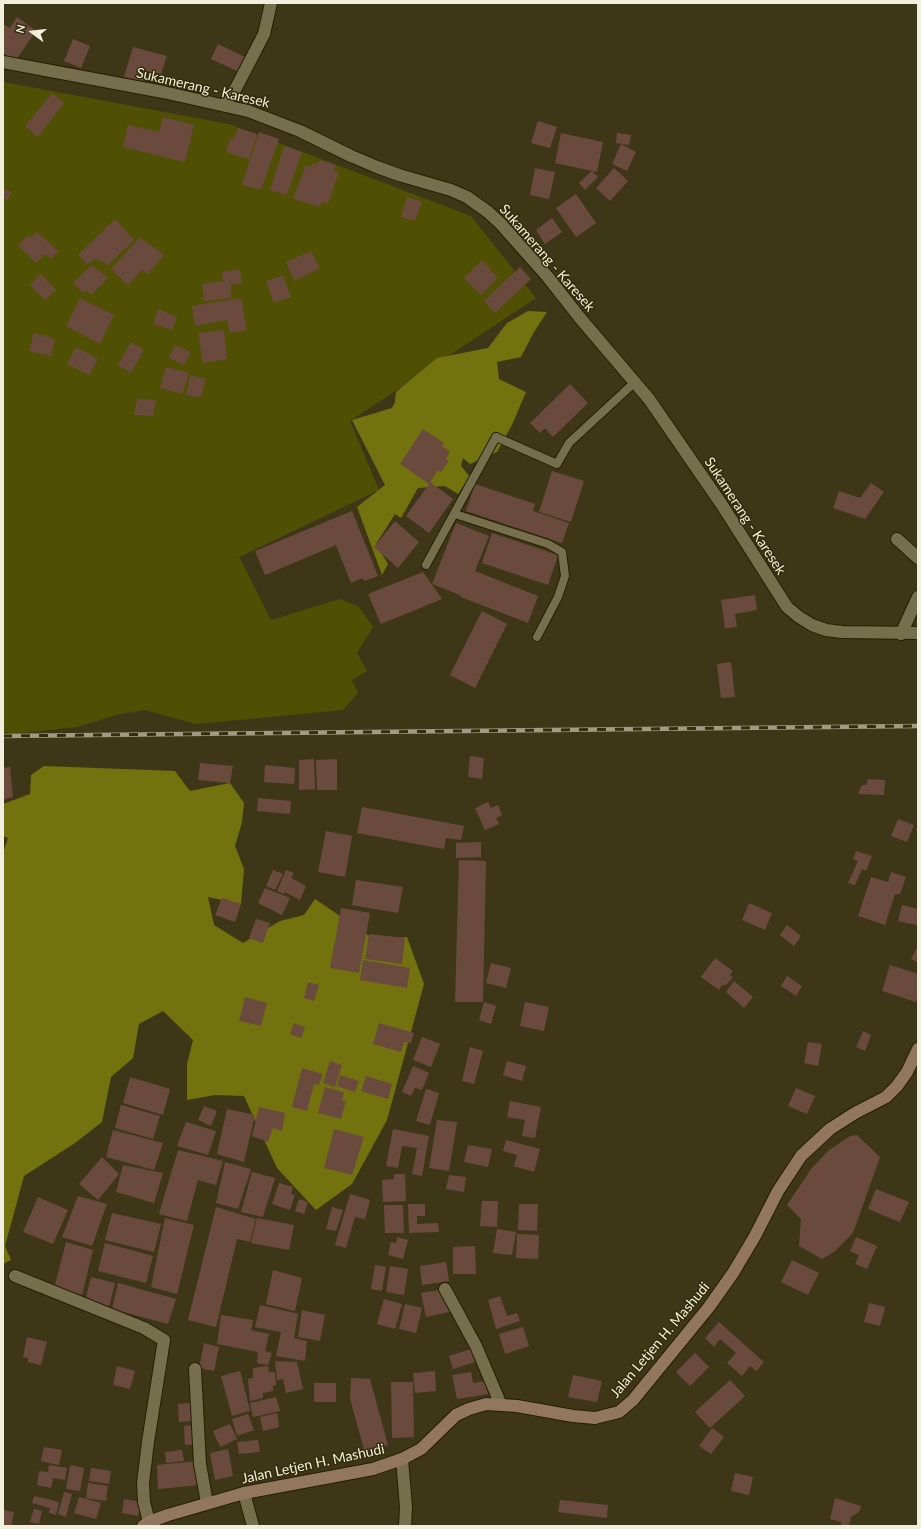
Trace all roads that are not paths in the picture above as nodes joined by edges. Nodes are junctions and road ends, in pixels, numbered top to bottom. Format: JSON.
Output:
{"nodes":[{"id":1,"x":271,"y":3,"type":"edge"},
{"id":2,"x":3,"y":62,"type":"edge"},
{"id":3,"x":224,"y":105,"type":"junction"},
{"id":4,"x":635,"y":382,"type":"junction"},
{"id":5,"x":455,"y":514,"type":"junction"},
{"id":6,"x":897,"y":539,"type":"dead end"},
{"id":7,"x":918,"y":558,"type":"edge"},
{"id":8,"x":426,"y":565,"type":"dead end"},
{"id":9,"x":918,"y":597,"type":"edge"},
{"id":10,"x":918,"y":633,"type":"edge"},
{"id":11,"x":901,"y":634,"type":"junction"},
{"id":12,"x":537,"y":637,"type":"dead end"},
{"id":13,"x":918,"y":1050,"type":"edge"},
{"id":14,"x":15,"y":1276,"type":"dead end"},
{"id":15,"x":445,"y":1289,"type":"dead end"},
{"id":16,"x":195,"y":1369,"type":"dead end"},
{"id":17,"x":500,"y":1405,"type":"junction"},
{"id":18,"x":402,"y":1460,"type":"junction"},
{"id":19,"x":244,"y":1493,"type":"junction"},
{"id":20,"x":207,"y":1503,"type":"junction"},
{"id":21,"x":146,"y":1524,"type":"edge"},
{"id":22,"x":253,"y":1526,"type":"edge"},
{"id":23,"x":405,"y":1526,"type":"edge"}],
"edges":[{"from":1,"to":3,"type":"street"},
{"from":2,"to":3,"type":"street","name":"Sukamerang - Karesek"},
{"from":3,"to":4,"type":"street","name":"Sukamerang - Karesek"},
{"from":4,"to":5,"type":"lane"},
{"from":4,"to":11,"type":"street","name":"Sukamerang - Karesek"},
{"from":5,"to":8,"type":"lane"},
{"from":5,"to":12,"type":"lane"},
{"from":6,"to":7,"type":"street"},
{"from":9,"to":11,"type":"street"},
{"from":10,"to":11,"type":"street","name":"Sukamerang - Karesek"},
{"from":13,"to":17,"type":"main road","name":"Jalan Letjen H. Mashudi"},
{"from":14,"to":21,"type":"street"},
{"from":15,"to":17,"type":"street"},
{"from":16,"to":20,"type":"street"},
{"from":17,"to":18,"type":"main road","name":"Jalan Letjen H. Mashudi"},
{"from":18,"to":19,"type":"main road","name":"Jalan Letjen H. Mashudi"},
{"from":18,"to":23,"type":"street"},
{"from":19,"to":20,"type":"main road","name":"Jalan Letjen H. Mashudi"},
{"from":19,"to":22,"type":"street"},
{"from":20,"to":21,"type":"main road","name":"Jalan Letjen H. Mashudi"}]}
